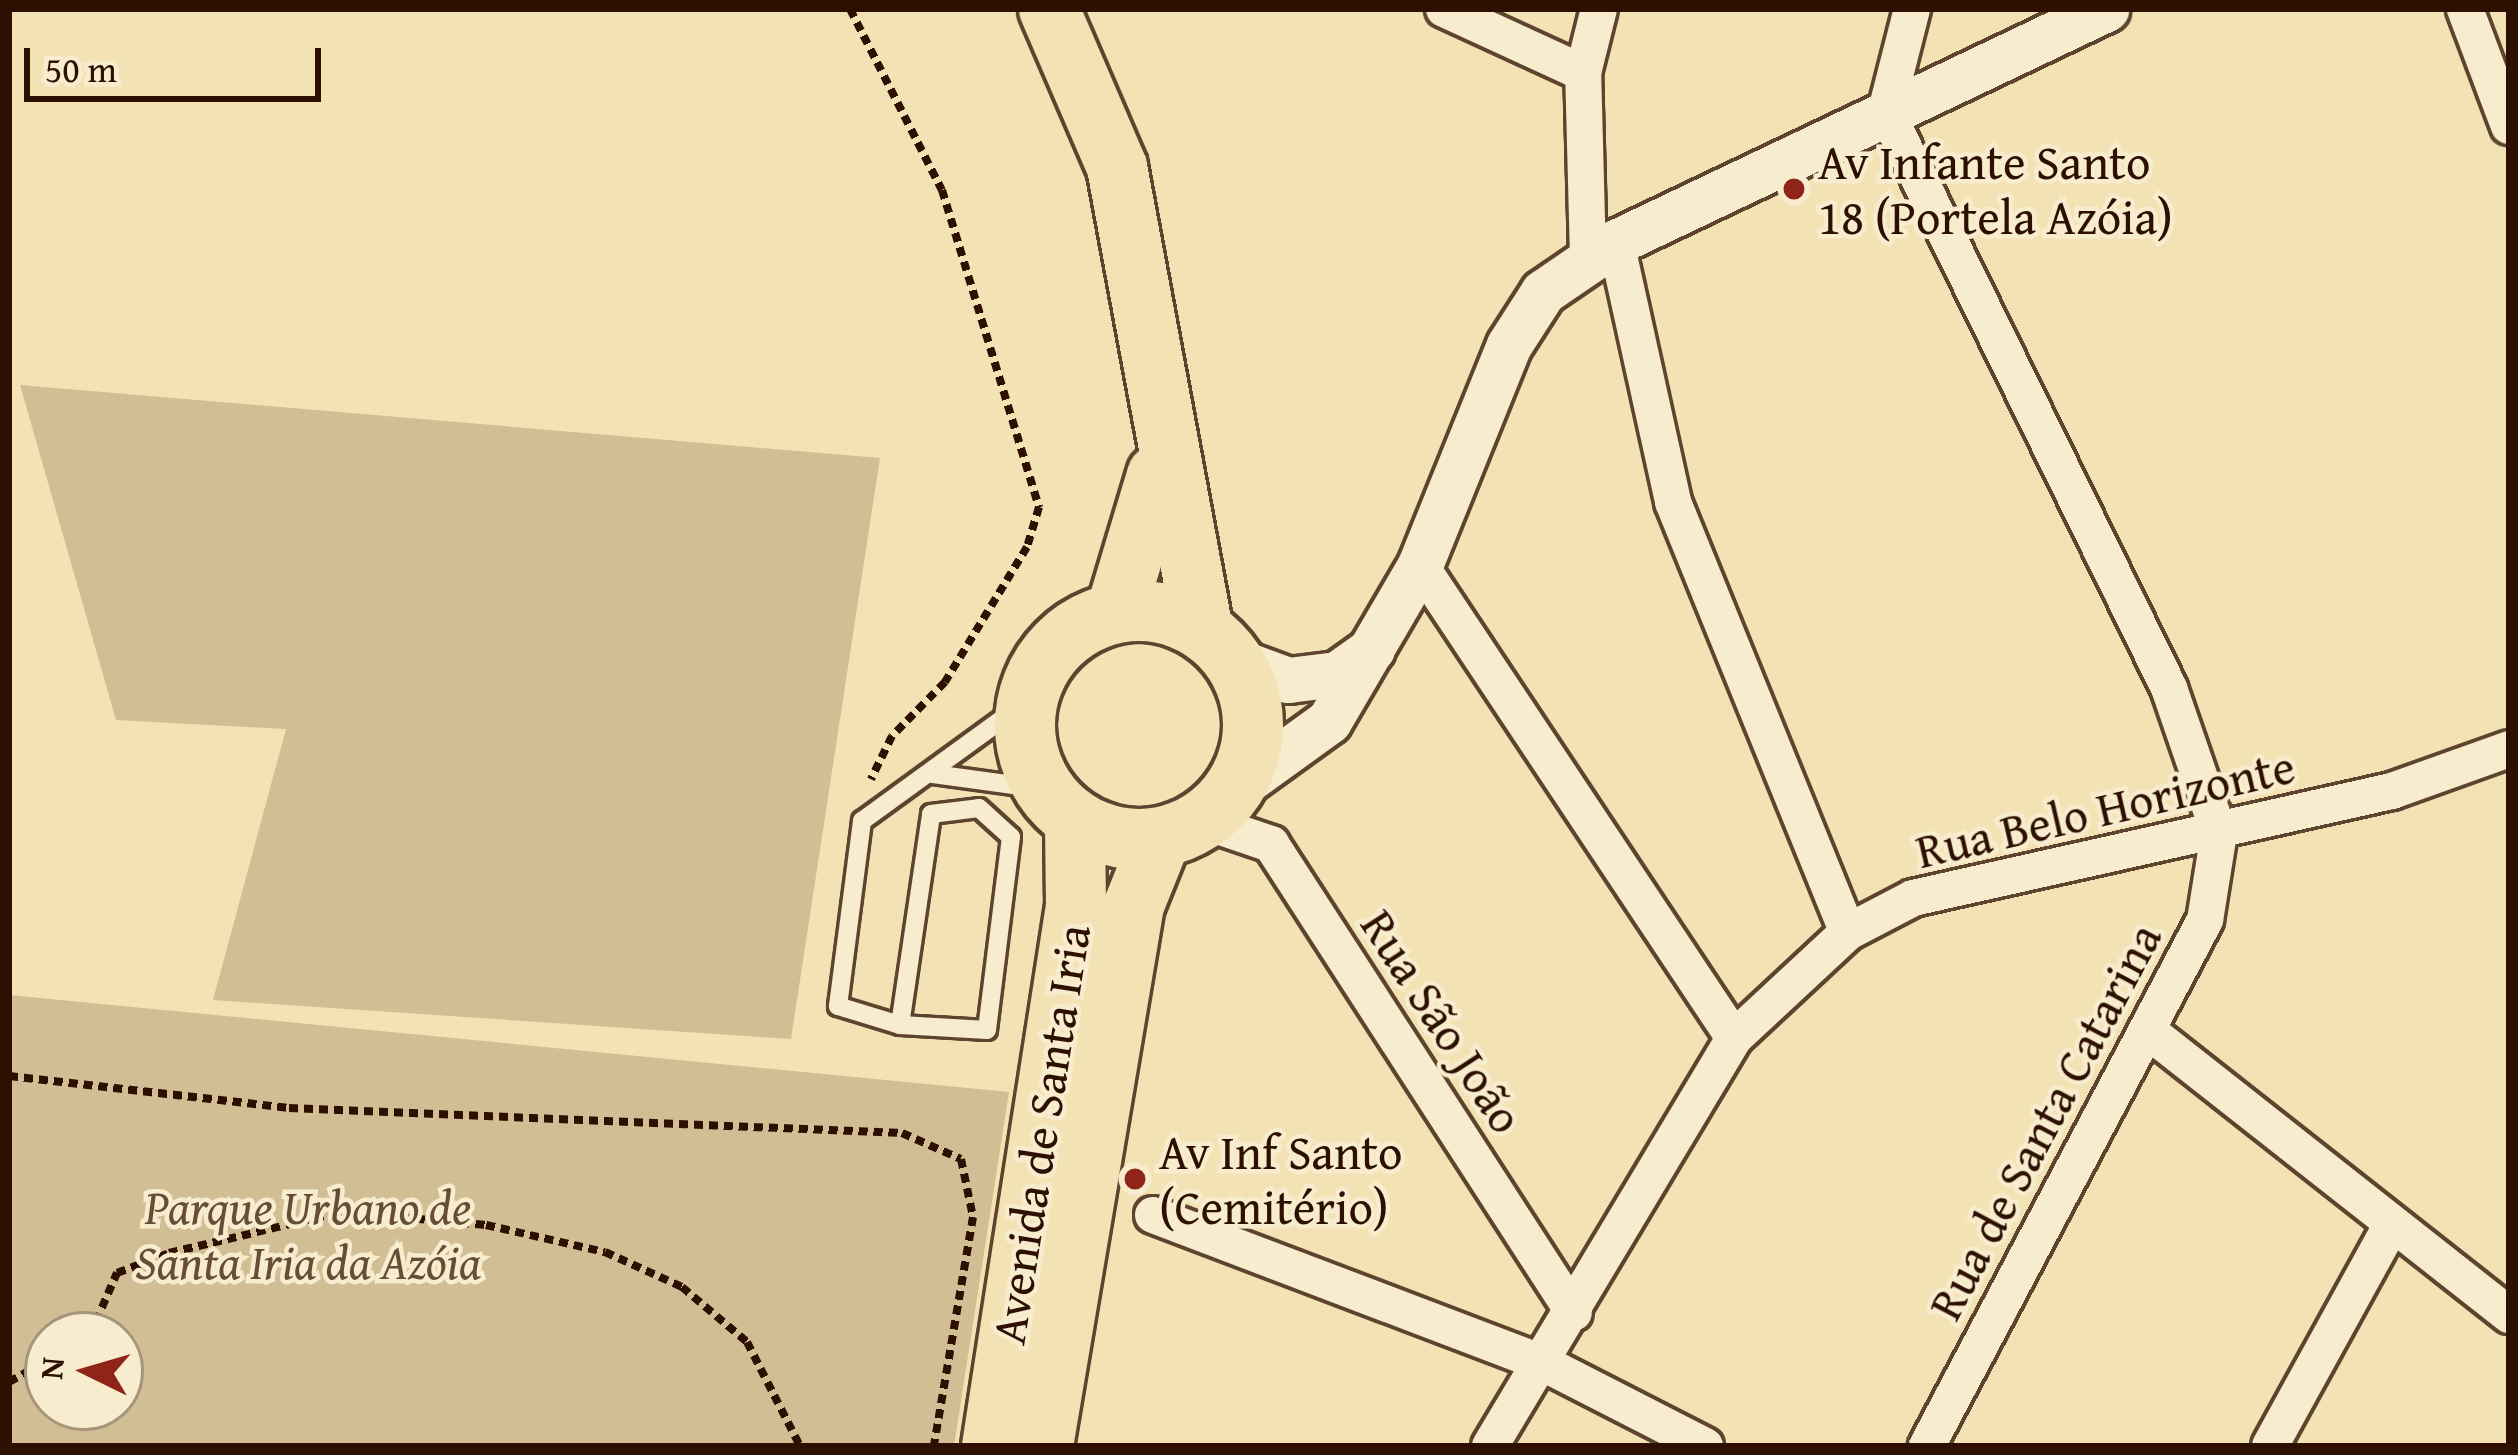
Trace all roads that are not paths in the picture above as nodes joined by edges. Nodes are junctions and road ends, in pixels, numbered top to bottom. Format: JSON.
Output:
{"nodes":[{"id":1,"x":1048,"y":9,"type":"edge"},
{"id":2,"x":1444,"y":9,"type":"edge"},
{"id":3,"x":1599,"y":9,"type":"edge"},
{"id":4,"x":1912,"y":9,"type":"edge"},
{"id":5,"x":2106,"y":9,"type":"edge"},
{"id":6,"x":2465,"y":9,"type":"edge"},
{"id":7,"x":1583,"y":73,"type":"junction"},
{"id":8,"x":1886,"y":111,"type":"junction"},
{"id":9,"x":2509,"y":126,"type":"edge"},
{"id":10,"x":1602,"y":250,"type":"junction"},
{"id":11,"x":1162,"y":397,"type":"junction"},
{"id":12,"x":1420,"y":565,"type":"junction"},
{"id":13,"x":1116,"y":611,"type":"junction"},
{"id":14,"x":1219,"y":644,"type":"junction"},
{"id":15,"x":1375,"y":647,"type":"junction"},
{"id":16,"x":1026,"y":702,"type":"junction"},
{"id":17,"x":2509,"y":749,"type":"edge"},
{"id":18,"x":917,"y":777,"type":"junction"},
{"id":19,"x":1059,"y":805,"type":"junction"},
{"id":20,"x":1200,"y":816,"type":"junction"},
{"id":21,"x":2219,"y":832,"type":"junction"},
{"id":22,"x":1848,"y":932,"type":"junction"},
{"id":23,"x":900,"y":1025,"type":"junction"},
{"id":24,"x":2146,"y":1030,"type":"junction"},
{"id":25,"x":1734,"y":1038,"type":"junction"},
{"id":26,"x":1154,"y":1215,"type":"dead end"},
{"id":27,"x":2392,"y":1224,"type":"junction"},
{"id":28,"x":1574,"y":1312,"type":"junction"},
{"id":29,"x":2509,"y":1315,"type":"edge"},
{"id":30,"x":1543,"y":1363,"type":"junction"},
{"id":31,"x":992,"y":1446,"type":"edge"},
{"id":32,"x":1043,"y":1446,"type":"edge"},
{"id":33,"x":1490,"y":1446,"type":"edge"},
{"id":34,"x":1705,"y":1446,"type":"edge"},
{"id":35,"x":1927,"y":1446,"type":"edge"},
{"id":36,"x":2270,"y":1446,"type":"edge"}],
"edges":[{"from":1,"to":11,"type":"main road"},
{"from":2,"to":7,"type":"street"},
{"from":3,"to":7,"type":"street"},
{"from":4,"to":8,"type":"street"},
{"from":5,"to":8,"type":"street"},
{"from":6,"to":9,"type":"street"},
{"from":7,"to":10,"type":"street"},
{"from":8,"to":10,"type":"street"},
{"from":8,"to":21,"type":"street"},
{"from":10,"to":12,"type":"street"},
{"from":10,"to":22,"type":"street"},
{"from":11,"to":13,"type":"main road"},
{"from":11,"to":14,"type":"main road"},
{"from":12,"to":15,"type":"street"},
{"from":12,"to":25,"type":"street"},
{"from":13,"to":14,"type":"main road"},
{"from":13,"to":16,"type":"main road"},
{"from":14,"to":15,"type":"street"},
{"from":14,"to":20,"type":"main road"},
{"from":15,"to":20,"type":"street"},
{"from":16,"to":18,"type":"lane"},
{"from":16,"to":19,"type":"main road"},
{"from":17,"to":21,"type":"street","name":"Rua Belo Horizonte"},
{"from":18,"to":19,"type":"lane"},
{"from":18,"to":23,"type":"lane"},
{"from":19,"to":20,"type":"main road"},
{"from":19,"to":31,"type":"main road","name":"Avenida de Santa Iria"},
{"from":20,"to":28,"type":"street","name":"Rua São João"},
{"from":20,"to":32,"type":"main road","name":"Avenida de Santa Iria"},
{"from":21,"to":22,"type":"street","name":"Rua Belo Horizonte"},
{"from":21,"to":24,"type":"street","name":"Rua de Santa Catarina"},
{"from":22,"to":25,"type":"street","name":"Rua Belo Horizonte"},
{"from":23,"to":23,"type":"lane"},
{"from":24,"to":27,"type":"street"},
{"from":24,"to":35,"type":"street","name":"Rua de Santa Catarina"},
{"from":25,"to":28,"type":"street","name":"Rua Belo Horizonte"},
{"from":26,"to":30,"type":"street"},
{"from":27,"to":29,"type":"street"},
{"from":27,"to":36,"type":"street"},
{"from":28,"to":30,"type":"street","name":"Rua Belo Horizonte"},
{"from":30,"to":33,"type":"street","name":"Rua Belo Horizonte"},
{"from":30,"to":34,"type":"street"}]}
